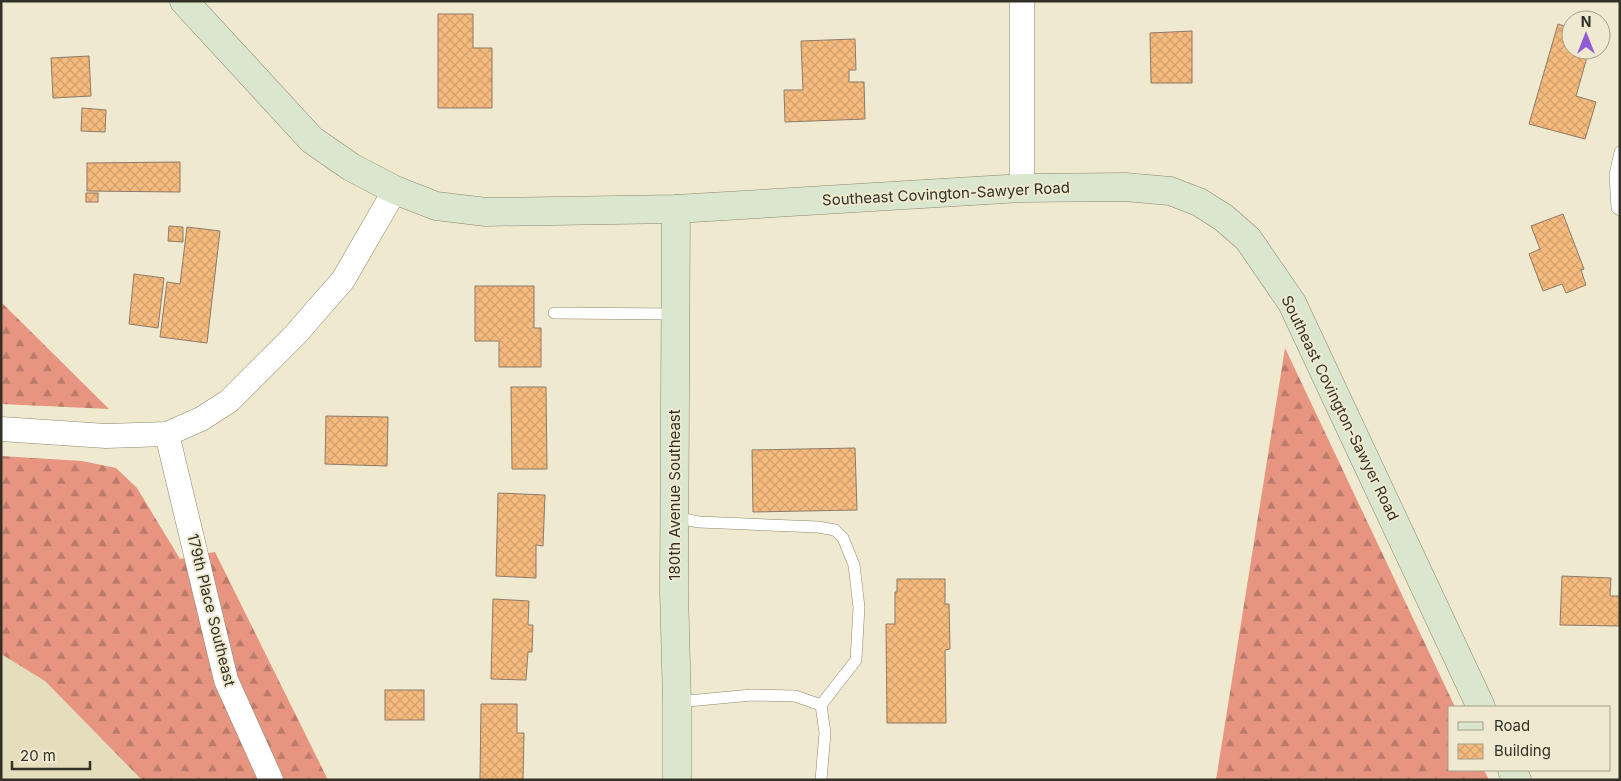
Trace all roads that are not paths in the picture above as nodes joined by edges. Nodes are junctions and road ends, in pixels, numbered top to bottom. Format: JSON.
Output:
{"nodes":[{"id":1,"x":184,"y":1,"type":"edge"},
{"id":2,"x":1022,"y":1,"type":"edge"},
{"id":3,"x":1620,"y":152,"type":"edge"},
{"id":4,"x":1022,"y":188,"type":"junction"},
{"id":5,"x":395,"y":190,"type":"junction"},
{"id":6,"x":676,"y":209,"type":"junction"},
{"id":7,"x":1620,"y":210,"type":"edge"},
{"id":8,"x":554,"y":313,"type":"dead end"},
{"id":9,"x":676,"y":314,"type":"junction"},
{"id":10,"x":1,"y":429,"type":"edge"},
{"id":11,"x":167,"y":434,"type":"junction"},
{"id":12,"x":674,"y":517,"type":"junction"},
{"id":13,"x":677,"y":702,"type":"junction"},
{"id":14,"x":821,"y":705,"type":"junction"},
{"id":15,"x":1481,"y":706,"type":"edge"},
{"id":16,"x":271,"y":780,"type":"edge"},
{"id":17,"x":677,"y":780,"type":"edge"},
{"id":18,"x":821,"y":780,"type":"edge"}],
"edges":[{"from":1,"to":5,"type":"street","name":"Southeast Covington-Sawyer Road"},
{"from":2,"to":4,"type":"street"},
{"from":3,"to":7,"type":"lane"},
{"from":4,"to":6,"type":"street","name":"Southeast Covington-Sawyer Road"},
{"from":4,"to":15,"type":"street","name":"Southeast Covington-Sawyer Road"},
{"from":5,"to":6,"type":"street","name":"Southeast Covington-Sawyer Road"},
{"from":5,"to":11,"type":"street"},
{"from":6,"to":9,"type":"street","name":"180th Avenue Southeast"},
{"from":8,"to":9,"type":"lane"},
{"from":9,"to":12,"type":"street","name":"180th Avenue Southeast"},
{"from":10,"to":11,"type":"street"},
{"from":11,"to":16,"type":"street","name":"179th Place Southeast"},
{"from":12,"to":13,"type":"street","name":"180th Avenue Southeast"},
{"from":12,"to":14,"type":"lane"},
{"from":13,"to":14,"type":"lane"},
{"from":13,"to":17,"type":"street","name":"180th Avenue Southeast"},
{"from":14,"to":18,"type":"lane"}]}
